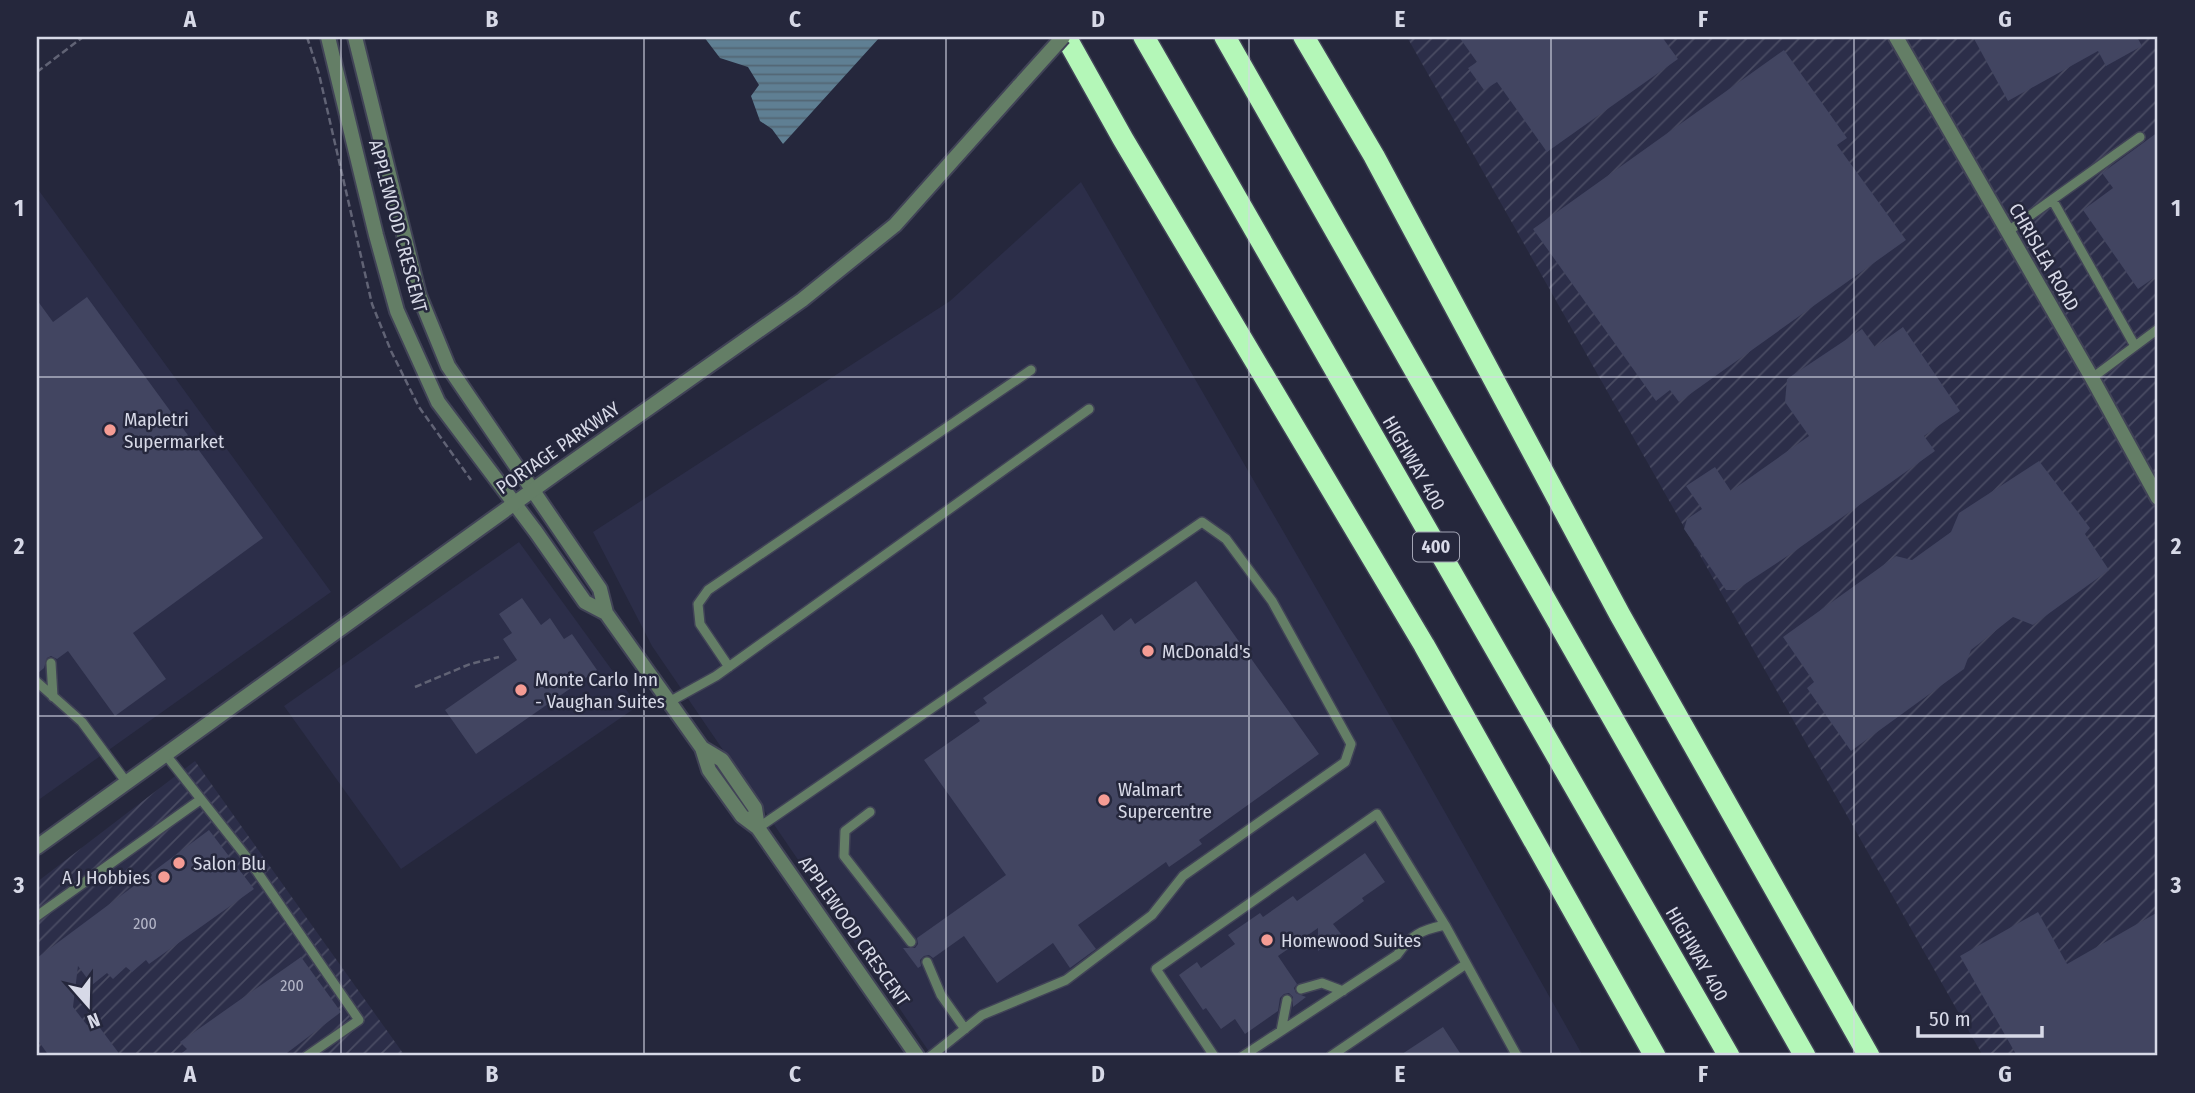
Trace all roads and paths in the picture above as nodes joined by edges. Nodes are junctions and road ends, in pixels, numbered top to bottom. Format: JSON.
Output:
{"nodes":[{"id":1,"x":83,"y":37,"type":"edge"},
{"id":2,"x":328,"y":37,"type":"edge"},
{"id":3,"x":355,"y":37,"type":"edge"},
{"id":4,"x":1048,"y":37,"type":"edge"},
{"id":5,"x":1065,"y":37,"type":"edge"},
{"id":6,"x":1143,"y":37,"type":"edge"},
{"id":7,"x":1225,"y":37,"type":"edge"},
{"id":8,"x":1304,"y":37,"type":"edge"},
{"id":9,"x":1318,"y":37,"type":"edge"},
{"id":10,"x":1896,"y":37,"type":"edge"},
{"id":11,"x":37,"y":72,"type":"edge"},
{"id":12,"x":2140,"y":137,"type":"dead end"},
{"id":13,"x":1122,"y":139,"type":"junction"},
{"id":14,"x":1374,"y":156,"type":"junction"},
{"id":15,"x":2053,"y":201,"type":"junction"},
{"id":16,"x":2007,"y":232,"type":"junction"},
{"id":17,"x":2158,"y":329,"type":"edge"},
{"id":18,"x":2134,"y":346,"type":"junction"},
{"id":19,"x":1031,"y":370,"type":"dead end"},
{"id":20,"x":2092,"y":378,"type":"junction"},
{"id":21,"x":1088,"y":410,"type":"dead end"},
{"id":22,"x":532,"y":490,"type":"junction"},
{"id":23,"x":2158,"y":498,"type":"edge"},
{"id":24,"x":514,"y":503,"type":"junction"},
{"id":25,"x":606,"y":613,"type":"junction"},
{"id":26,"x":499,"y":657,"type":"dead end"},
{"id":27,"x":51,"y":663,"type":"dead end"},
{"id":28,"x":729,"y":667,"type":"junction"},
{"id":29,"x":37,"y":681,"type":"edge"},
{"id":30,"x":415,"y":687,"type":"dead end"},
{"id":31,"x":54,"y":696,"type":"junction"},
{"id":32,"x":669,"y":702,"type":"junction"},
{"id":33,"x":166,"y":755,"type":"junction"},
{"id":34,"x":127,"y":783,"type":"junction"},
{"id":35,"x":200,"y":800,"type":"junction"},
{"id":36,"x":870,"y":812,"type":"dead end"},
{"id":37,"x":758,"y":828,"type":"junction"},
{"id":38,"x":37,"y":847,"type":"edge"},
{"id":39,"x":37,"y":916,"type":"edge"},
{"id":40,"x":1445,"y":925,"type":"junction"},
{"id":41,"x":911,"y":942,"type":"dead end"},
{"id":42,"x":927,"y":962,"type":"dead end"},
{"id":43,"x":1466,"y":964,"type":"junction"},
{"id":44,"x":1301,"y":989,"type":"dead end"},
{"id":45,"x":1343,"y":991,"type":"junction"},
{"id":46,"x":1287,"y":1000,"type":"dead end"},
{"id":47,"x":965,"y":1029,"type":"junction"},
{"id":48,"x":1281,"y":1031,"type":"junction"},
{"id":49,"x":307,"y":1056,"type":"edge"},
{"id":50,"x":917,"y":1056,"type":"edge"},
{"id":51,"x":931,"y":1056,"type":"edge"},
{"id":52,"x":1214,"y":1056,"type":"edge"},
{"id":53,"x":1243,"y":1056,"type":"edge"},
{"id":54,"x":1331,"y":1056,"type":"edge"},
{"id":55,"x":1517,"y":1056,"type":"edge"},
{"id":56,"x":1655,"y":1056,"type":"edge"},
{"id":57,"x":1729,"y":1056,"type":"edge"},
{"id":58,"x":1804,"y":1056,"type":"edge"},
{"id":59,"x":1869,"y":1056,"type":"edge"}],
"edges":[{"from":1,"to":11,"type":"path"},
{"from":2,"to":24,"type":"street","name":"APPLEWOOD CRESCENT"},
{"from":3,"to":22,"type":"street","name":"APPLEWOOD CRESCENT"},
{"from":4,"to":13,"type":"highway"},
{"from":5,"to":13,"type":"highway"},
{"from":5,"to":22,"type":"street","name":"PORTAGE PARKWAY","bridge":true},
{"from":6,"to":57,"type":"highway","name":"HIGHWAY 400","number":"400"},
{"from":7,"to":58,"type":"highway"},
{"from":8,"to":14,"type":"highway"},
{"from":9,"to":14,"type":"highway"},
{"from":10,"to":16,"type":"street","name":"CHRISLEA ROAD"},
{"from":12,"to":15,"type":"lane"},
{"from":13,"to":56,"type":"highway"},
{"from":14,"to":59,"type":"highway"},
{"from":15,"to":16,"type":"lane"},
{"from":15,"to":18,"type":"lane"},
{"from":16,"to":20,"type":"street","name":"CHRISLEA ROAD"},
{"from":17,"to":18,"type":"lane"},
{"from":18,"to":20,"type":"lane"},
{"from":19,"to":28,"type":"lane"},
{"from":20,"to":23,"type":"street","name":"CHRISLEA ROAD"},
{"from":21,"to":28,"type":"lane"},
{"from":22,"to":24,"type":"street","name":"PORTAGE PARKWAY"},
{"from":22,"to":25,"type":"street","name":"APPLEWOOD CRESCENT"},
{"from":24,"to":25,"type":"street","name":"APPLEWOOD CRESCENT"},
{"from":24,"to":33,"type":"street","name":"PORTAGE PARKWAY"},
{"from":25,"to":32,"type":"street","name":"APPLEWOOD CRESCENT"},
{"from":26,"to":30,"type":"path"},
{"from":27,"to":31,"type":"lane"},
{"from":28,"to":32,"type":"lane"},
{"from":29,"to":31,"type":"lane"},
{"from":31,"to":34,"type":"lane"},
{"from":32,"to":37,"type":"street","name":"APPLEWOOD CRESCENT"},
{"from":33,"to":34,"type":"street","name":"PORTAGE PARKWAY"},
{"from":33,"to":35,"type":"lane"},
{"from":34,"to":38,"type":"street","name":"PORTAGE PARKWAY"},
{"from":35,"to":39,"type":"lane"},
{"from":35,"to":49,"type":"lane"},
{"from":36,"to":41,"type":"lane"},
{"from":37,"to":47,"type":"lane"},
{"from":37,"to":50,"type":"street","name":"APPLEWOOD CRESCENT"},
{"from":40,"to":43,"type":"lane"},
{"from":40,"to":45,"type":"lane"},
{"from":40,"to":52,"type":"lane"},
{"from":42,"to":47,"type":"lane"},
{"from":43,"to":54,"type":"lane"},
{"from":43,"to":55,"type":"lane"},
{"from":44,"to":45,"type":"lane"},
{"from":45,"to":48,"type":"lane"},
{"from":46,"to":48,"type":"lane"},
{"from":47,"to":51,"type":"lane"},
{"from":48,"to":53,"type":"lane"}]}
